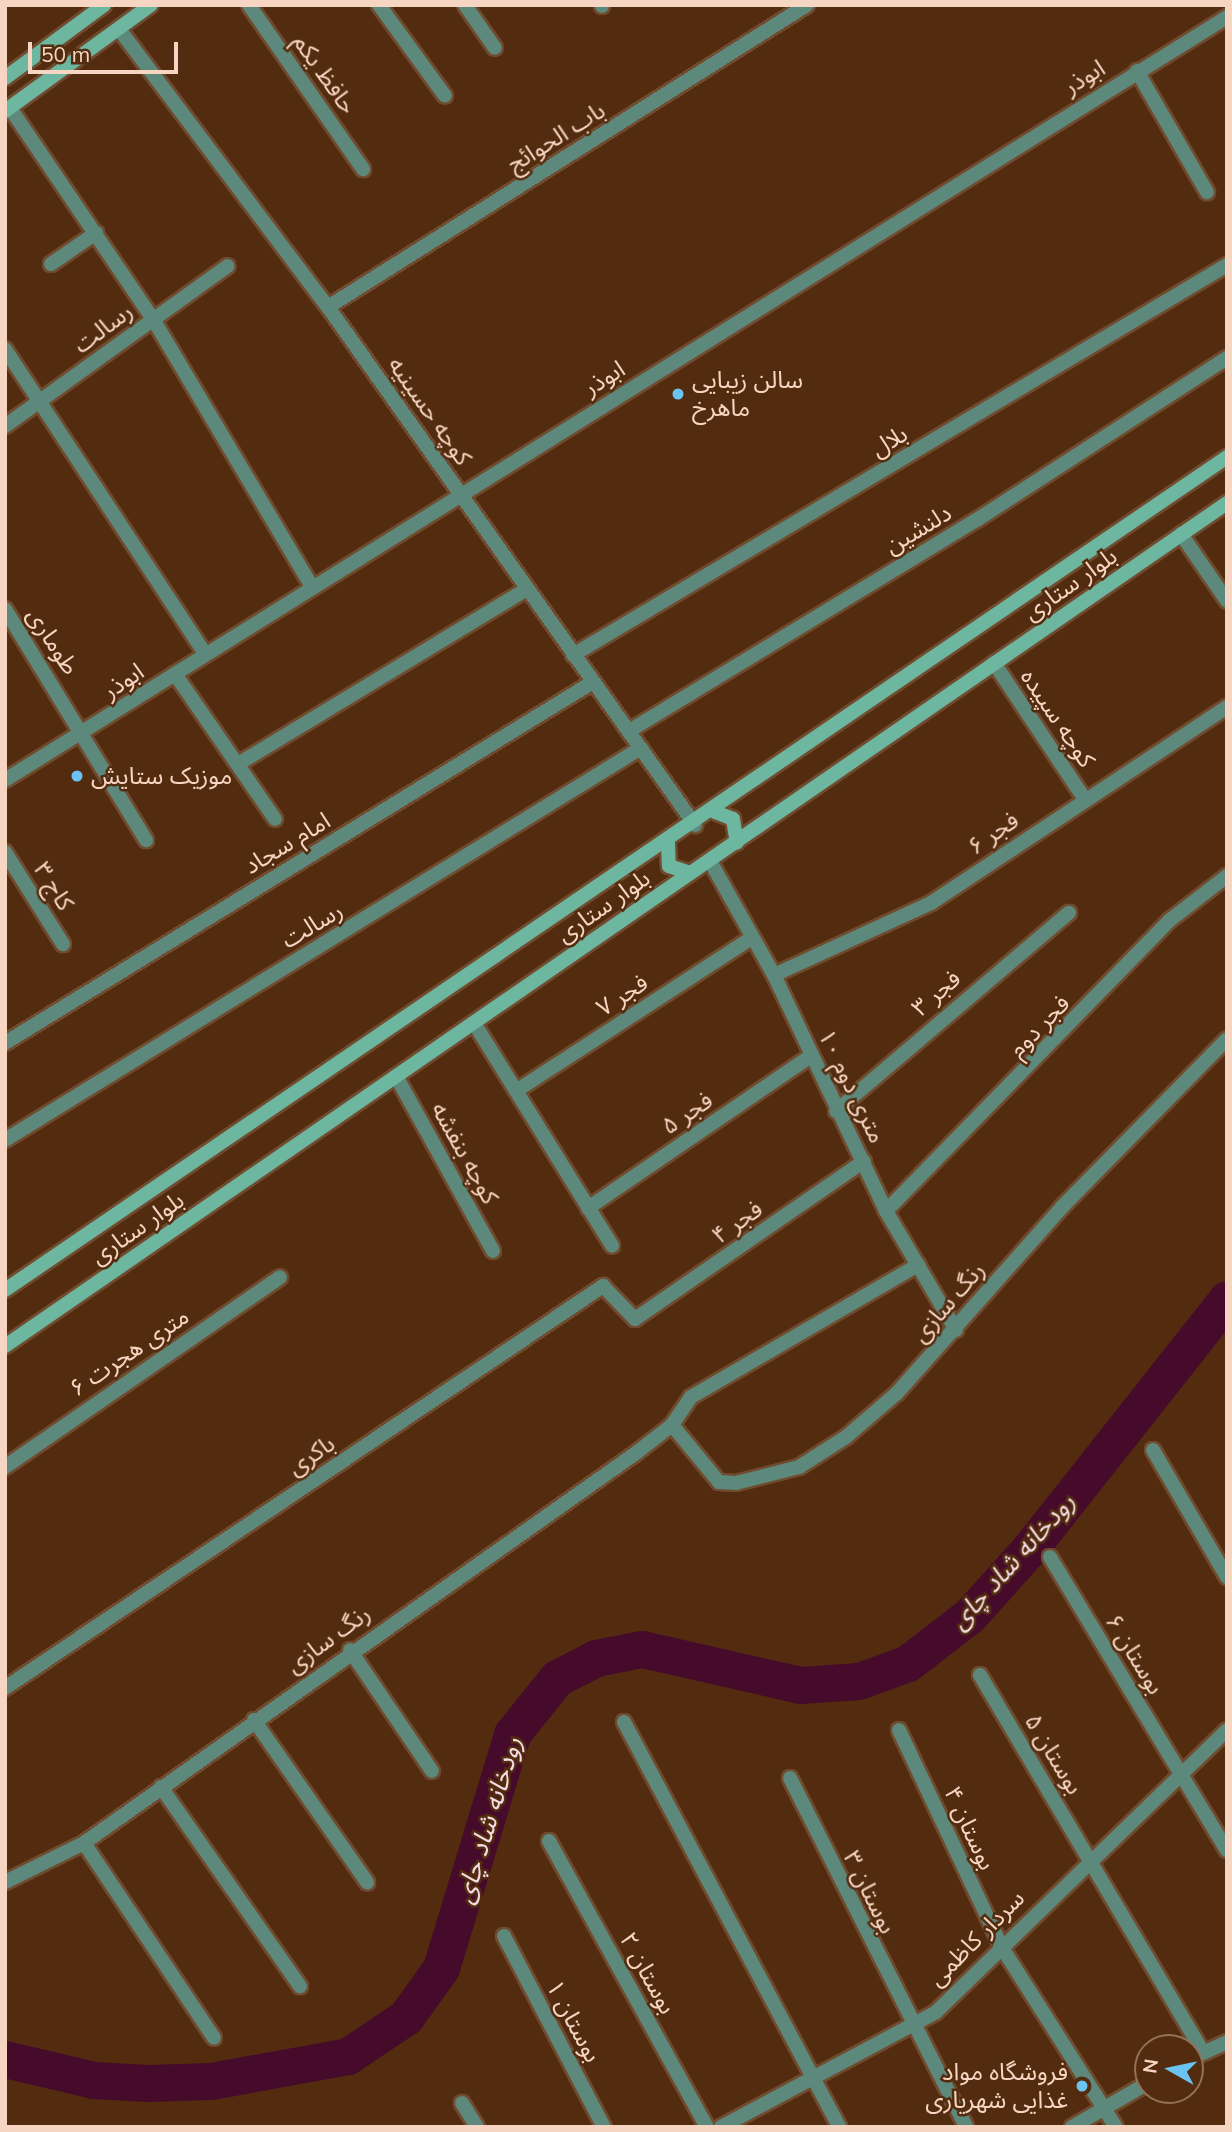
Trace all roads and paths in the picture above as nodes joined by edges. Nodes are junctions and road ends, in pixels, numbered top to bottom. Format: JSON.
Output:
{"nodes":[{"id":1,"x":151,"y":5,"type":"edge"},
{"id":2,"x":249,"y":5,"type":"edge"},
{"id":3,"x":379,"y":5,"type":"edge"},
{"id":4,"x":465,"y":5,"type":"edge"},
{"id":5,"x":807,"y":5,"type":"edge"},
{"id":6,"x":100,"y":6,"type":"edge"},
{"id":7,"x":1227,"y":17,"type":"edge"},
{"id":8,"x":119,"y":29,"type":"junction"},
{"id":9,"x":495,"y":48,"type":"dead end"},
{"id":10,"x":1137,"y":71,"type":"junction"},
{"id":11,"x":5,"y":78,"type":"edge"},
{"id":12,"x":445,"y":96,"type":"dead end"},
{"id":13,"x":8,"y":110,"type":"edge"},
{"id":14,"x":363,"y":169,"type":"dead end"},
{"id":15,"x":1208,"y":192,"type":"dead end"},
{"id":16,"x":96,"y":233,"type":"junction"},
{"id":17,"x":51,"y":264,"type":"dead end"},
{"id":18,"x":1227,"y":264,"type":"edge"},
{"id":19,"x":228,"y":266,"type":"dead end"},
{"id":20,"x":328,"y":307,"type":"junction"},
{"id":21,"x":153,"y":319,"type":"junction"},
{"id":22,"x":5,"y":349,"type":"edge"},
{"id":23,"x":1227,"y":358,"type":"edge"},
{"id":24,"x":38,"y":405,"type":"junction"},
{"id":25,"x":5,"y":426,"type":"edge"},
{"id":26,"x":1227,"y":457,"type":"edge"},
{"id":27,"x":463,"y":497,"type":"junction"},
{"id":28,"x":1227,"y":503,"type":"edge"},
{"id":29,"x":1181,"y":534,"type":"junction"},
{"id":30,"x":312,"y":587,"type":"junction"},
{"id":31,"x":525,"y":590,"type":"junction"},
{"id":32,"x":1227,"y":601,"type":"edge"},
{"id":33,"x":5,"y":609,"type":"edge"},
{"id":34,"x":205,"y":654,"type":"junction"},
{"id":35,"x":573,"y":655,"type":"junction"},
{"id":36,"x":995,"y":663,"type":"junction"},
{"id":37,"x":175,"y":674,"type":"junction"},
{"id":38,"x":593,"y":682,"type":"junction"},
{"id":39,"x":1227,"y":707,"type":"edge"},
{"id":40,"x":629,"y":731,"type":"junction"},
{"id":41,"x":86,"y":733,"type":"junction"},
{"id":42,"x":641,"y":748,"type":"junction"},
{"id":43,"x":238,"y":764,"type":"junction"},
{"id":44,"x":5,"y":780,"type":"edge"},
{"id":45,"x":1084,"y":798,"type":"junction"},
{"id":46,"x":715,"y":812,"type":"junction"},
{"id":47,"x":275,"y":818,"type":"dead end"},
{"id":48,"x":695,"y":825,"type":"junction"},
{"id":49,"x":146,"y":840,"type":"dead end"},
{"id":50,"x":668,"y":843,"type":"junction"},
{"id":51,"x":737,"y":843,"type":"junction"},
{"id":52,"x":5,"y":852,"type":"edge"},
{"id":53,"x":710,"y":861,"type":"junction"},
{"id":54,"x":690,"y":873,"type":"junction"},
{"id":55,"x":1227,"y":876,"type":"edge"},
{"id":56,"x":1069,"y":913,"type":"dead end"},
{"id":57,"x":752,"y":938,"type":"junction"},
{"id":58,"x":64,"y":944,"type":"dead end"},
{"id":59,"x":774,"y":975,"type":"junction"},
{"id":60,"x":474,"y":1023,"type":"junction"},
{"id":61,"x":1227,"y":1039,"type":"edge"},
{"id":62,"x":5,"y":1043,"type":"edge"},
{"id":63,"x":811,"y":1056,"type":"junction"},
{"id":64,"x":396,"y":1076,"type":"junction"},
{"id":65,"x":516,"y":1091,"type":"junction"},
{"id":66,"x":836,"y":1111,"type":"junction"},
{"id":67,"x":5,"y":1140,"type":"edge"},
{"id":68,"x":864,"y":1161,"type":"junction"},
{"id":69,"x":588,"y":1208,"type":"junction"},
{"id":70,"x":886,"y":1211,"type":"junction"},
{"id":71,"x":612,"y":1247,"type":"dead end"},
{"id":72,"x":493,"y":1251,"type":"dead end"},
{"id":73,"x":918,"y":1265,"type":"junction"},
{"id":74,"x":280,"y":1277,"type":"dead end"},
{"id":75,"x":5,"y":1290,"type":"edge"},
{"id":76,"x":635,"y":1319,"type":"joint"},
{"id":77,"x":956,"y":1330,"type":"junction"},
{"id":78,"x":5,"y":1346,"type":"edge"},
{"id":79,"x":671,"y":1425,"type":"junction"},
{"id":80,"x":1153,"y":1450,"type":"dead end"},
{"id":81,"x":5,"y":1467,"type":"edge"},
{"id":82,"x":1050,"y":1557,"type":"dead end"},
{"id":83,"x":1227,"y":1577,"type":"edge"},
{"id":84,"x":350,"y":1650,"type":"junction"},
{"id":85,"x":980,"y":1675,"type":"dead end"},
{"id":86,"x":5,"y":1688,"type":"edge"},
{"id":87,"x":254,"y":1720,"type":"junction"},
{"id":88,"x":624,"y":1722,"type":"dead end"},
{"id":89,"x":899,"y":1730,"type":"dead end"},
{"id":90,"x":1227,"y":1730,"type":"edge"},
{"id":91,"x":432,"y":1771,"type":"dead end"},
{"id":92,"x":1181,"y":1774,"type":"junction"},
{"id":93,"x":790,"y":1778,"type":"dead end"},
{"id":94,"x":161,"y":1787,"type":"junction"},
{"id":95,"x":549,"y":1841,"type":"dead end"},
{"id":96,"x":84,"y":1843,"type":"junction"},
{"id":97,"x":1227,"y":1850,"type":"edge"},
{"id":98,"x":1089,"y":1857,"type":"junction"},
{"id":99,"x":5,"y":1881,"type":"edge"},
{"id":100,"x":367,"y":1882,"type":"dead end"},
{"id":101,"x":504,"y":1936,"type":"dead end"},
{"id":102,"x":1001,"y":1946,"type":"junction"},
{"id":103,"x":300,"y":1986,"type":"dead end"},
{"id":104,"x":910,"y":2026,"type":"junction"},
{"id":105,"x":1192,"y":2034,"type":"edge"},
{"id":106,"x":214,"y":2039,"type":"dead end"},
{"id":107,"x":1227,"y":2042,"type":"edge"},
{"id":108,"x":1204,"y":2052,"type":"edge"},
{"id":109,"x":814,"y":2080,"type":"junction"},
{"id":110,"x":1134,"y":2091,"type":"edge"},
{"id":111,"x":462,"y":2103,"type":"dead end"},
{"id":112,"x":1105,"y":2108,"type":"junction"},
{"id":113,"x":477,"y":2127,"type":"edge"},
{"id":114,"x":604,"y":2127,"type":"edge"},
{"id":115,"x":707,"y":2127,"type":"edge"},
{"id":116,"x":721,"y":2127,"type":"edge"},
{"id":117,"x":839,"y":2127,"type":"edge"},
{"id":118,"x":966,"y":2127,"type":"edge"},
{"id":119,"x":1072,"y":2127,"type":"edge"},
{"id":120,"x":1116,"y":2127,"type":"edge"}],
"edges":[{"from":1,"to":8,"type":"main road"},
{"from":2,"to":14,"type":"street","name":"حافظ یکم"},
{"from":3,"to":12,"type":"street"},
{"from":4,"to":9,"type":"street"},
{"from":5,"to":20,"type":"street","name":"باب الحوائج"},
{"from":6,"to":11,"type":"main road"},
{"from":7,"to":10,"type":"street","name":"ابوذر"},
{"from":8,"to":13,"type":"main road"},
{"from":8,"to":20,"type":"street","name":"کوچه حسینیه"},
{"from":10,"to":15,"type":"street"},
{"from":10,"to":27,"type":"street","name":"ابوذر"},
{"from":13,"to":16,"type":"street"},
{"from":16,"to":17,"type":"street"},
{"from":16,"to":21,"type":"street"},
{"from":18,"to":35,"type":"street","name":"بلال"},
{"from":19,"to":21,"type":"street","name":"رسالت"},
{"from":20,"to":27,"type":"street","name":"کوچه حسینیه"},
{"from":21,"to":24,"type":"street","name":"رسالت"},
{"from":21,"to":30,"type":"street"},
{"from":22,"to":24,"type":"street"},
{"from":23,"to":40,"type":"street","name":"دلنشین"},
{"from":24,"to":25,"type":"street","name":"رسالت"},
{"from":24,"to":34,"type":"street"},
{"from":26,"to":46,"type":"main road","name":"بلوار ستاری"},
{"from":27,"to":30,"type":"street","name":"ابوذر"},
{"from":27,"to":31,"type":"street","name":"کوچه حسینیه"},
{"from":28,"to":29,"type":"main road","name":"بلوار ستاری"},
{"from":29,"to":32,"type":"street"},
{"from":29,"to":36,"type":"main road","name":"بلوار ستاری"},
{"from":30,"to":34,"type":"street","name":"ابوذر"},
{"from":31,"to":35,"type":"street","name":"کوچه حسینیه"},
{"from":31,"to":43,"type":"street"},
{"from":33,"to":41,"type":"street","name":"طوماری"},
{"from":34,"to":37,"type":"street","name":"ابوذر"},
{"from":35,"to":38,"type":"street","name":"کوچه حسینیه"},
{"from":36,"to":45,"type":"street","name":"کوچه سپیده"},
{"from":36,"to":51,"type":"main road","name":"بلوار ستاری"},
{"from":37,"to":41,"type":"street","name":"ابوذر"},
{"from":37,"to":43,"type":"street"},
{"from":38,"to":40,"type":"street","name":"کوچه حسینیه"},
{"from":38,"to":62,"type":"street","name":"امام سجاد"},
{"from":39,"to":45,"type":"street","name":"فجر ۶"},
{"from":40,"to":42,"type":"street","name":"کوچه حسینیه"},
{"from":41,"to":44,"type":"street","name":"ابوذر"},
{"from":41,"to":49,"type":"street","name":"طوماری"},
{"from":42,"to":48,"type":"street","name":"کوچه حسینیه"},
{"from":42,"to":67,"type":"street","name":"رسالت"},
{"from":43,"to":47,"type":"street"},
{"from":45,"to":59,"type":"street","name":"فجر ۶"},
{"from":46,"to":48,"type":"main road","name":"بلوار ستاری"},
{"from":46,"to":51,"type":"main road"},
{"from":48,"to":50,"type":"main road","name":"بلوار ستاری"},
{"from":50,"to":54,"type":"main road"},
{"from":50,"to":75,"type":"main road","name":"بلوار ستاری"},
{"from":51,"to":53,"type":"main road","name":"بلوار ستاری"},
{"from":52,"to":58,"type":"street","name":"کاج ۳"},
{"from":53,"to":54,"type":"main road","name":"بلوار ستاری"},
{"from":53,"to":57,"type":"street","name":"۱۰ متری دوم"},
{"from":54,"to":60,"type":"main road","name":"بلوار ستاری"},
{"from":55,"to":70,"type":"street","name":"فجر دوم"},
{"from":56,"to":66,"type":"street","name":"فجر ۳"},
{"from":57,"to":59,"type":"street","name":"۱۰ متری دوم"},
{"from":57,"to":65,"type":"street","name":"فجر ۷"},
{"from":59,"to":63,"type":"street","name":"۱۰ متری دوم"},
{"from":60,"to":64,"type":"main road","name":"بلوار ستاری"},
{"from":60,"to":65,"type":"street"},
{"from":61,"to":77,"type":"street","name":"رنگ سازی"},
{"from":63,"to":66,"type":"street","name":"۱۰ متری دوم"},
{"from":63,"to":69,"type":"street","name":"فجر ۵"},
{"from":64,"to":72,"type":"street","name":"کوچه بنفشه"},
{"from":64,"to":78,"type":"main road","name":"بلوار ستاری"},
{"from":65,"to":69,"type":"street"},
{"from":66,"to":68,"type":"street","name":"۱۰ متری دوم"},
{"from":68,"to":70,"type":"street","name":"۱۰ متری دوم"},
{"from":68,"to":76,"type":"street","name":"فجر ۴"},
{"from":69,"to":71,"type":"street"},
{"from":70,"to":73,"type":"street","name":"۱۰ متری دوم"},
{"from":73,"to":77,"type":"street","name":"۱۰ متری دوم"},
{"from":73,"to":79,"type":"street","name":"رنگ سازی"},
{"from":74,"to":81,"type":"street","name":"۶ متری هجرت"},
{"from":76,"to":86,"type":"street","name":"باکری"},
{"from":77,"to":79,"type":"street","name":"رنگ سازی"},
{"from":79,"to":84,"type":"street","name":"رنگ سازی"},
{"from":80,"to":83,"type":"street"},
{"from":82,"to":92,"type":"street","name":"بوستان ۶"},
{"from":84,"to":87,"type":"street","name":"رنگ سازی"},
{"from":84,"to":91,"type":"street"},
{"from":85,"to":98,"type":"street","name":"بوستان ۵"},
{"from":87,"to":94,"type":"street","name":"رنگ سازی"},
{"from":87,"to":100,"type":"street"},
{"from":88,"to":109,"type":"street"},
{"from":89,"to":102,"type":"street","name":"بوستان ۴"},
{"from":90,"to":92,"type":"street","name":"سردار کاظمی"},
{"from":92,"to":97,"type":"street","name":"بوستان ۶"},
{"from":92,"to":98,"type":"street","name":"سردار کاظمی"},
{"from":93,"to":104,"type":"street","name":"بوستان ۳"},
{"from":94,"to":96,"type":"street","name":"رنگ سازی"},
{"from":94,"to":103,"type":"street"},
{"from":95,"to":115,"type":"street","name":"بوستان ۲"},
{"from":96,"to":99,"type":"street","name":"رنگ سازی"},
{"from":96,"to":106,"type":"street"},
{"from":98,"to":102,"type":"street","name":"سردار کاظمی"},
{"from":98,"to":105,"type":"street","name":"بوستان ۵"},
{"from":101,"to":114,"type":"street","name":"بوستان ۱"},
{"from":102,"to":104,"type":"street","name":"سردار کاظمی"},
{"from":102,"to":112,"type":"street","name":"بوستان ۴"},
{"from":104,"to":109,"type":"street","name":"سردار کاظمی"},
{"from":104,"to":118,"type":"street","name":"بوستان ۳"},
{"from":107,"to":108,"type":"street"},
{"from":109,"to":116,"type":"street","name":"سردار کاظمی"},
{"from":109,"to":117,"type":"street"},
{"from":110,"to":112,"type":"street"},
{"from":111,"to":113,"type":"street"},
{"from":112,"to":119,"type":"street"},
{"from":112,"to":120,"type":"street","name":"بوستان ۴"}]}
